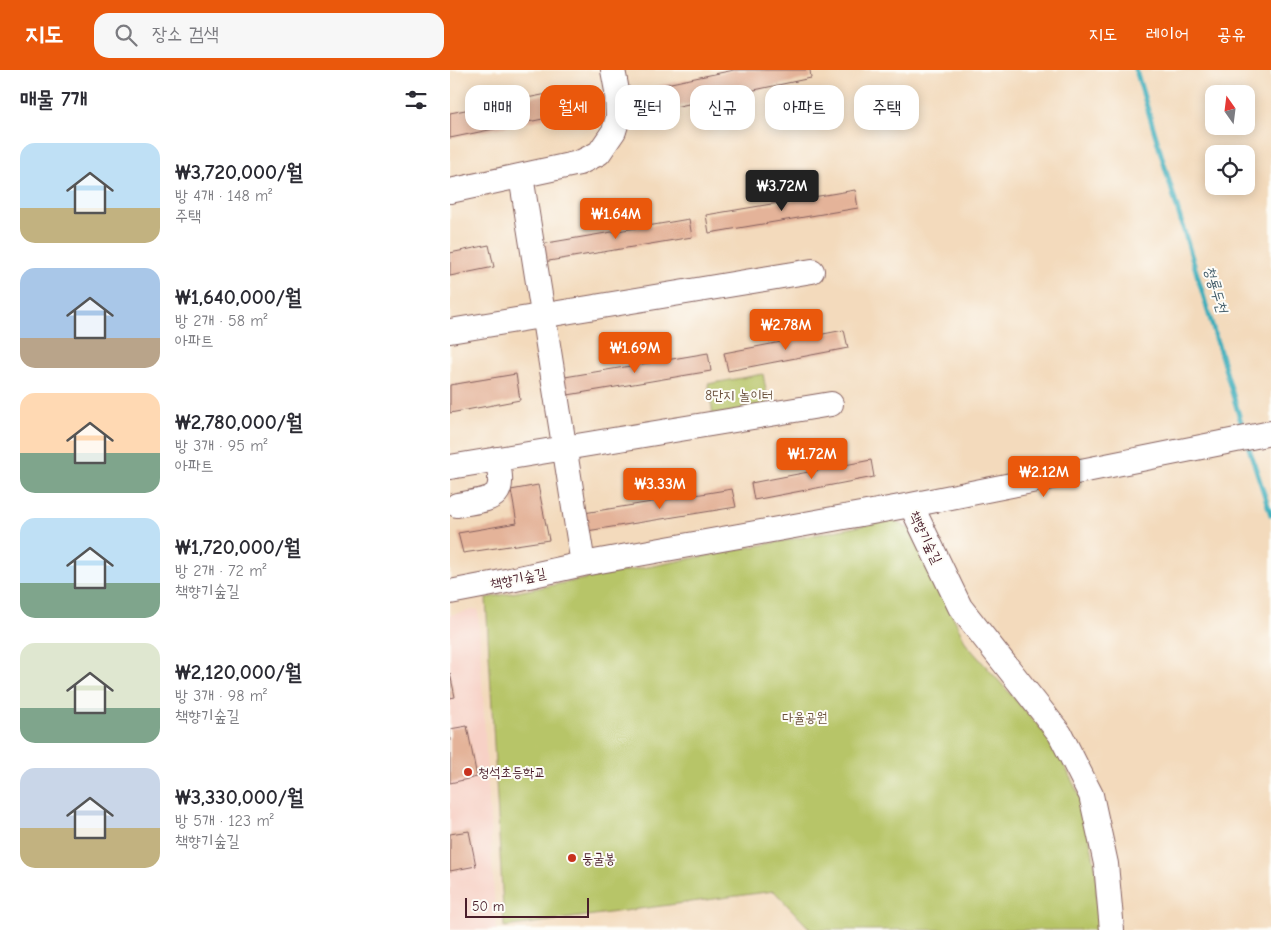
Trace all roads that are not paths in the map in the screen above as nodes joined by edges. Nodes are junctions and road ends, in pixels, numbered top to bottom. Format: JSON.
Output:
{"nodes":[{"id":1,"x":613,"y":70,"type":"edge"},
{"id":2,"x":521,"y":176,"type":"junction"},
{"id":3,"x":450,"y":191,"type":"edge"},
{"id":4,"x":812,"y":271,"type":"dead end"},
{"id":5,"x":543,"y":315,"type":"junction"},
{"id":6,"x":450,"y":331,"type":"edge"},
{"id":7,"x":831,"y":404,"type":"dead end"},
{"id":8,"x":1271,"y":433,"type":"edge"},
{"id":9,"x":564,"y":448,"type":"junction"},
{"id":10,"x":497,"y":459,"type":"junction"},
{"id":11,"x":450,"y":466,"type":"edge"},
{"id":12,"x":457,"y":505,"type":"dead end"},
{"id":13,"x":911,"y":505,"type":"junction"},
{"id":14,"x":583,"y":564,"type":"junction"},
{"id":15,"x":450,"y":592,"type":"edge"},
{"id":16,"x":1112,"y":930,"type":"edge"}],
"edges":[{"from":1,"to":2,"type":"street"},
{"from":2,"to":3,"type":"street"},
{"from":2,"to":5,"type":"street"},
{"from":4,"to":5,"type":"street"},
{"from":5,"to":6,"type":"street"},
{"from":5,"to":9,"type":"street"},
{"from":7,"to":9,"type":"street"},
{"from":8,"to":13,"type":"street"},
{"from":9,"to":10,"type":"street"},
{"from":9,"to":14,"type":"street"},
{"from":10,"to":11,"type":"street"},
{"from":10,"to":12,"type":"street"},
{"from":13,"to":14,"type":"street","name":"책향기숲길"},
{"from":13,"to":16,"type":"street","name":"책향기숲길"},
{"from":14,"to":15,"type":"street","name":"책향기숲길"}]}
